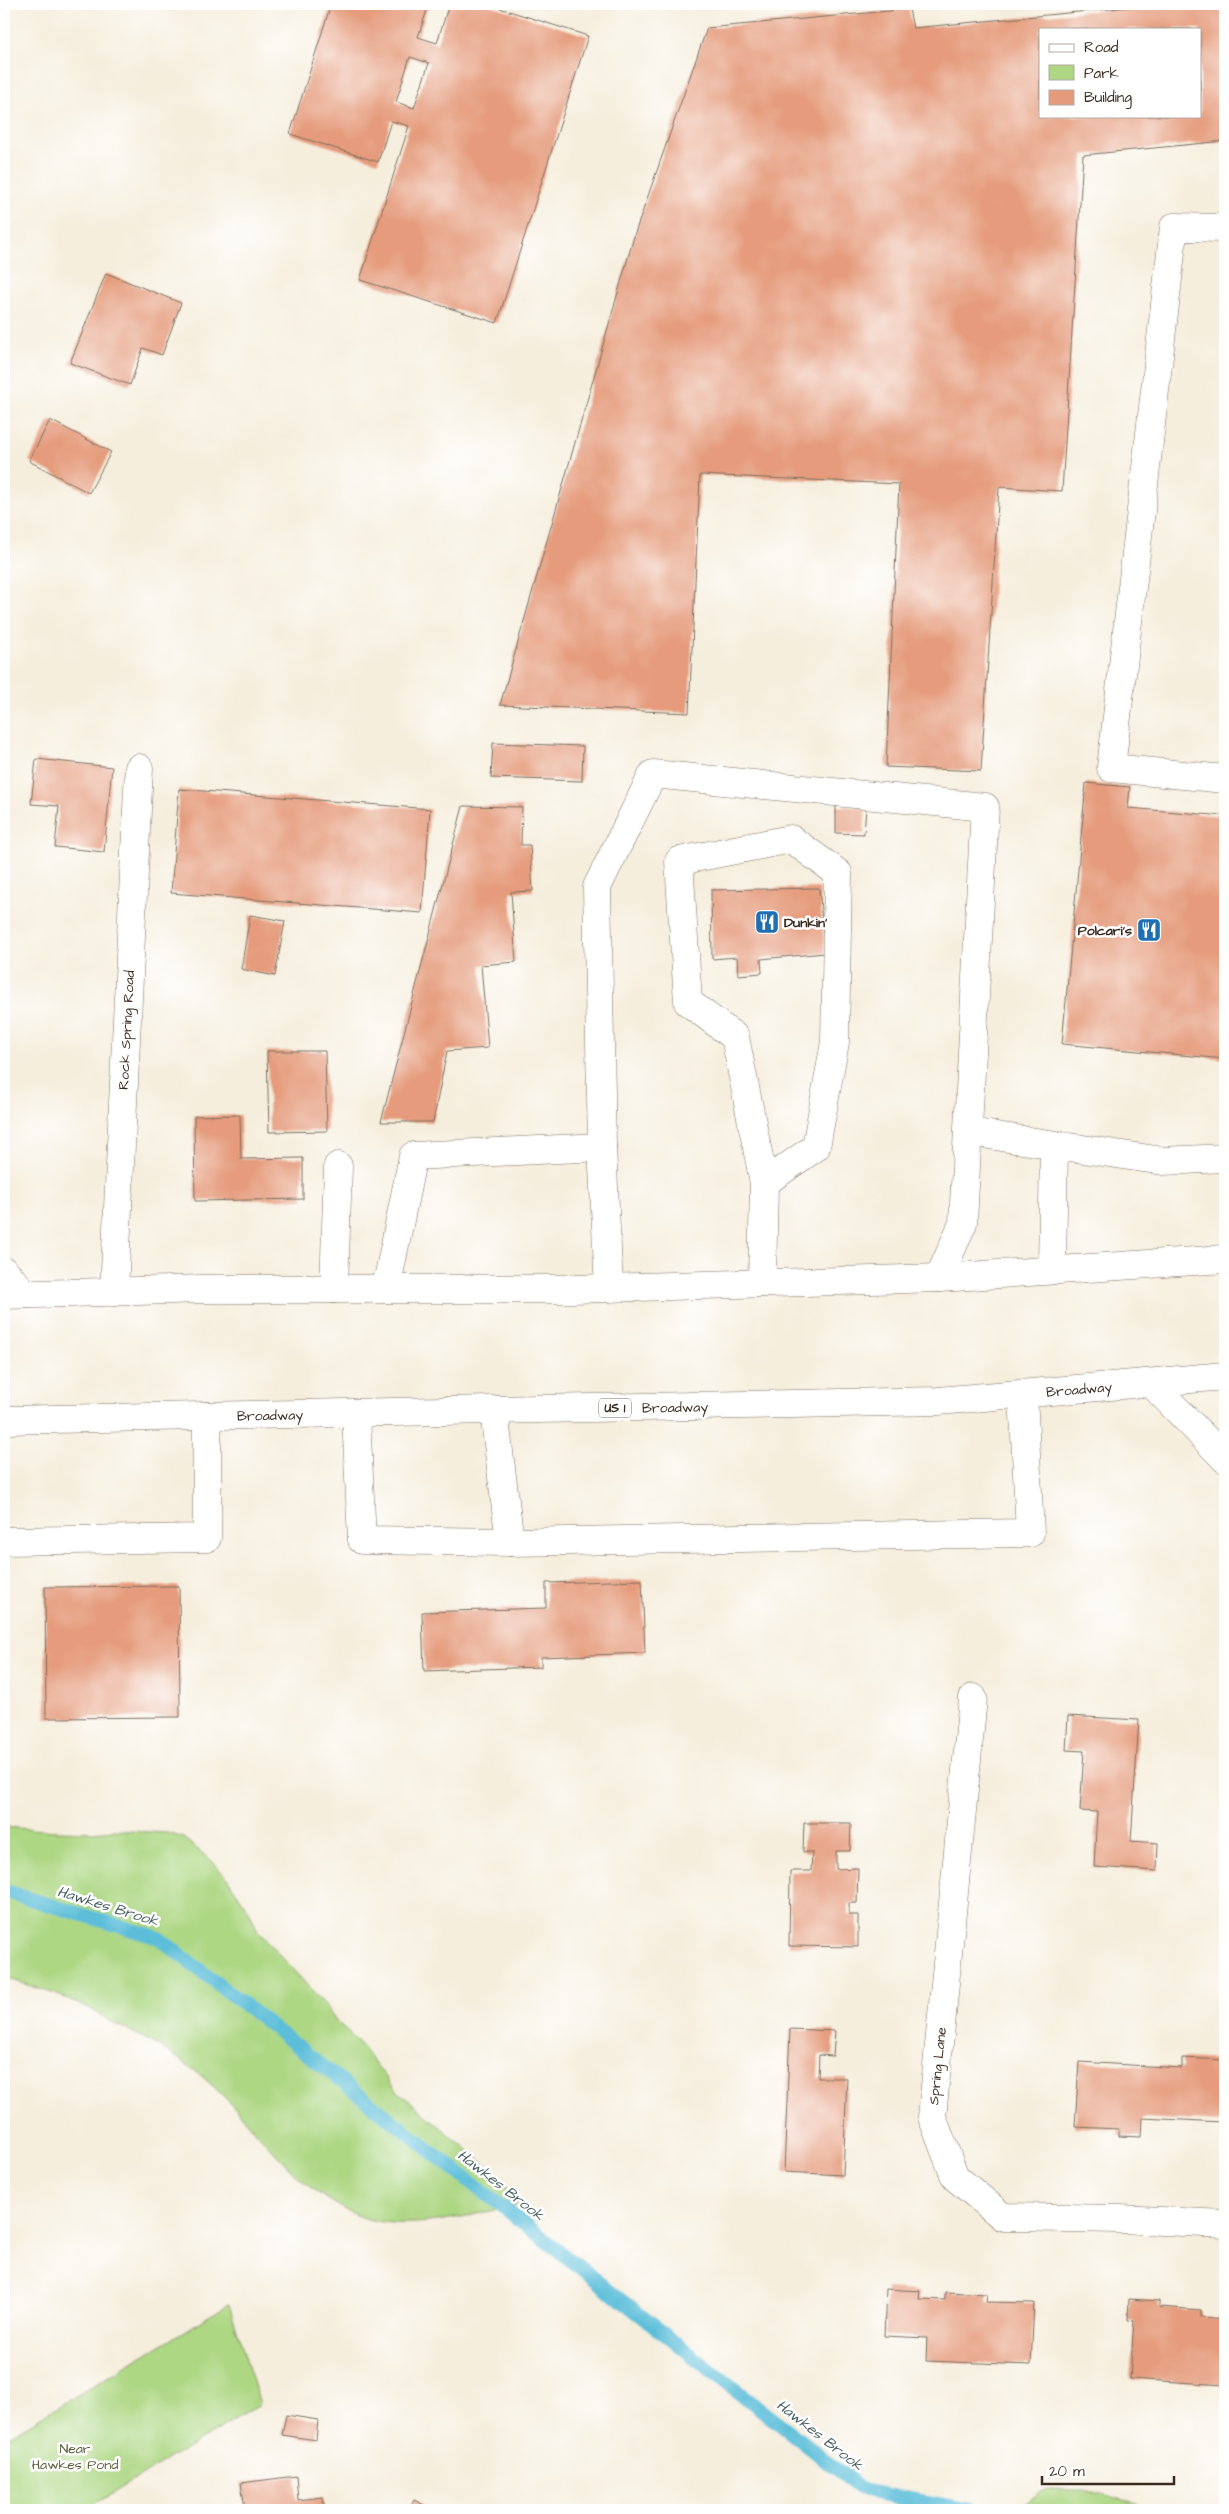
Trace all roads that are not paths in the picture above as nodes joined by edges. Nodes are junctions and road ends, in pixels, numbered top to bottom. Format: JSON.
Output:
{"nodes":[{"id":1,"x":1225,"y":228,"type":"edge"},
{"id":2,"x":138,"y":768,"type":"dead end"},
{"id":3,"x":1225,"y":779,"type":"edge"},
{"id":4,"x":969,"y":1132,"type":"junction"},
{"id":5,"x":1054,"y":1145,"type":"junction"},
{"id":6,"x":602,"y":1147,"type":"junction"},
{"id":7,"x":1225,"y":1158,"type":"edge"},
{"id":8,"x":338,"y":1166,"type":"dead end"},
{"id":9,"x":764,"y":1183,"type":"junction"},
{"id":10,"x":1225,"y":1259,"type":"edge"},
{"id":11,"x":1052,"y":1270,"type":"junction"},
{"id":12,"x":4,"y":1271,"type":"edge"},
{"id":13,"x":939,"y":1278,"type":"junction"},
{"id":14,"x":762,"y":1283,"type":"junction"},
{"id":15,"x":609,"y":1288,"type":"junction"},
{"id":16,"x":334,"y":1289,"type":"junction"},
{"id":17,"x":386,"y":1289,"type":"junction"},
{"id":18,"x":114,"y":1292,"type":"junction"},
{"id":19,"x":15,"y":1294,"type":"edge"},
{"id":20,"x":1225,"y":1376,"type":"edge"},
{"id":21,"x":1151,"y":1383,"type":"junction"},
{"id":22,"x":1023,"y":1394,"type":"junction"},
{"id":23,"x":494,"y":1411,"type":"junction"},
{"id":24,"x":356,"y":1414,"type":"junction"},
{"id":25,"x":207,"y":1416,"type":"junction"},
{"id":26,"x":4,"y":1420,"type":"edge"},
{"id":27,"x":1225,"y":1459,"type":"edge"},
{"id":28,"x":4,"y":1541,"type":"edge"},
{"id":29,"x":510,"y":1542,"type":"junction"},
{"id":30,"x":973,"y":1698,"type":"dead end"},
{"id":31,"x":1225,"y":2224,"type":"edge"}],
"edges":[{"from":1,"to":3,"type":"main road"},
{"from":2,"to":18,"type":"main road","name":"Rock Spring Road"},
{"from":4,"to":5,"type":"main road"},
{"from":4,"to":6,"type":"main road"},
{"from":4,"to":13,"type":"main road"},
{"from":5,"to":7,"type":"main road"},
{"from":5,"to":11,"type":"main road"},
{"from":6,"to":15,"type":"main road"},
{"from":6,"to":17,"type":"main road"},
{"from":8,"to":16,"type":"main road"},
{"from":9,"to":9,"type":"main road"},
{"from":9,"to":14,"type":"main road"},
{"from":10,"to":11,"type":"main road"},
{"from":11,"to":13,"type":"main road"},
{"from":12,"to":19,"type":"main road"},
{"from":13,"to":14,"type":"main road"},
{"from":14,"to":15,"type":"main road"},
{"from":15,"to":17,"type":"main road"},
{"from":16,"to":17,"type":"main road"},
{"from":16,"to":18,"type":"main road"},
{"from":18,"to":19,"type":"main road"},
{"from":20,"to":21,"type":"main road","name":"Broadway","number":"US 1"},
{"from":21,"to":22,"type":"main road","name":"Broadway","number":"US 1"},
{"from":21,"to":27,"type":"main road"},
{"from":22,"to":23,"type":"main road","name":"Broadway","number":"US 1"},
{"from":22,"to":29,"type":"main road"},
{"from":23,"to":24,"type":"main road","name":"Broadway","number":"US 1"},
{"from":23,"to":29,"type":"main road"},
{"from":24,"to":25,"type":"main road","name":"Broadway","number":"US 1"},
{"from":24,"to":29,"type":"main road"},
{"from":25,"to":26,"type":"main road","name":"Broadway","number":"US 1"},
{"from":25,"to":28,"type":"main road"},
{"from":30,"to":31,"type":"main road","name":"Spring Lane"}]}
